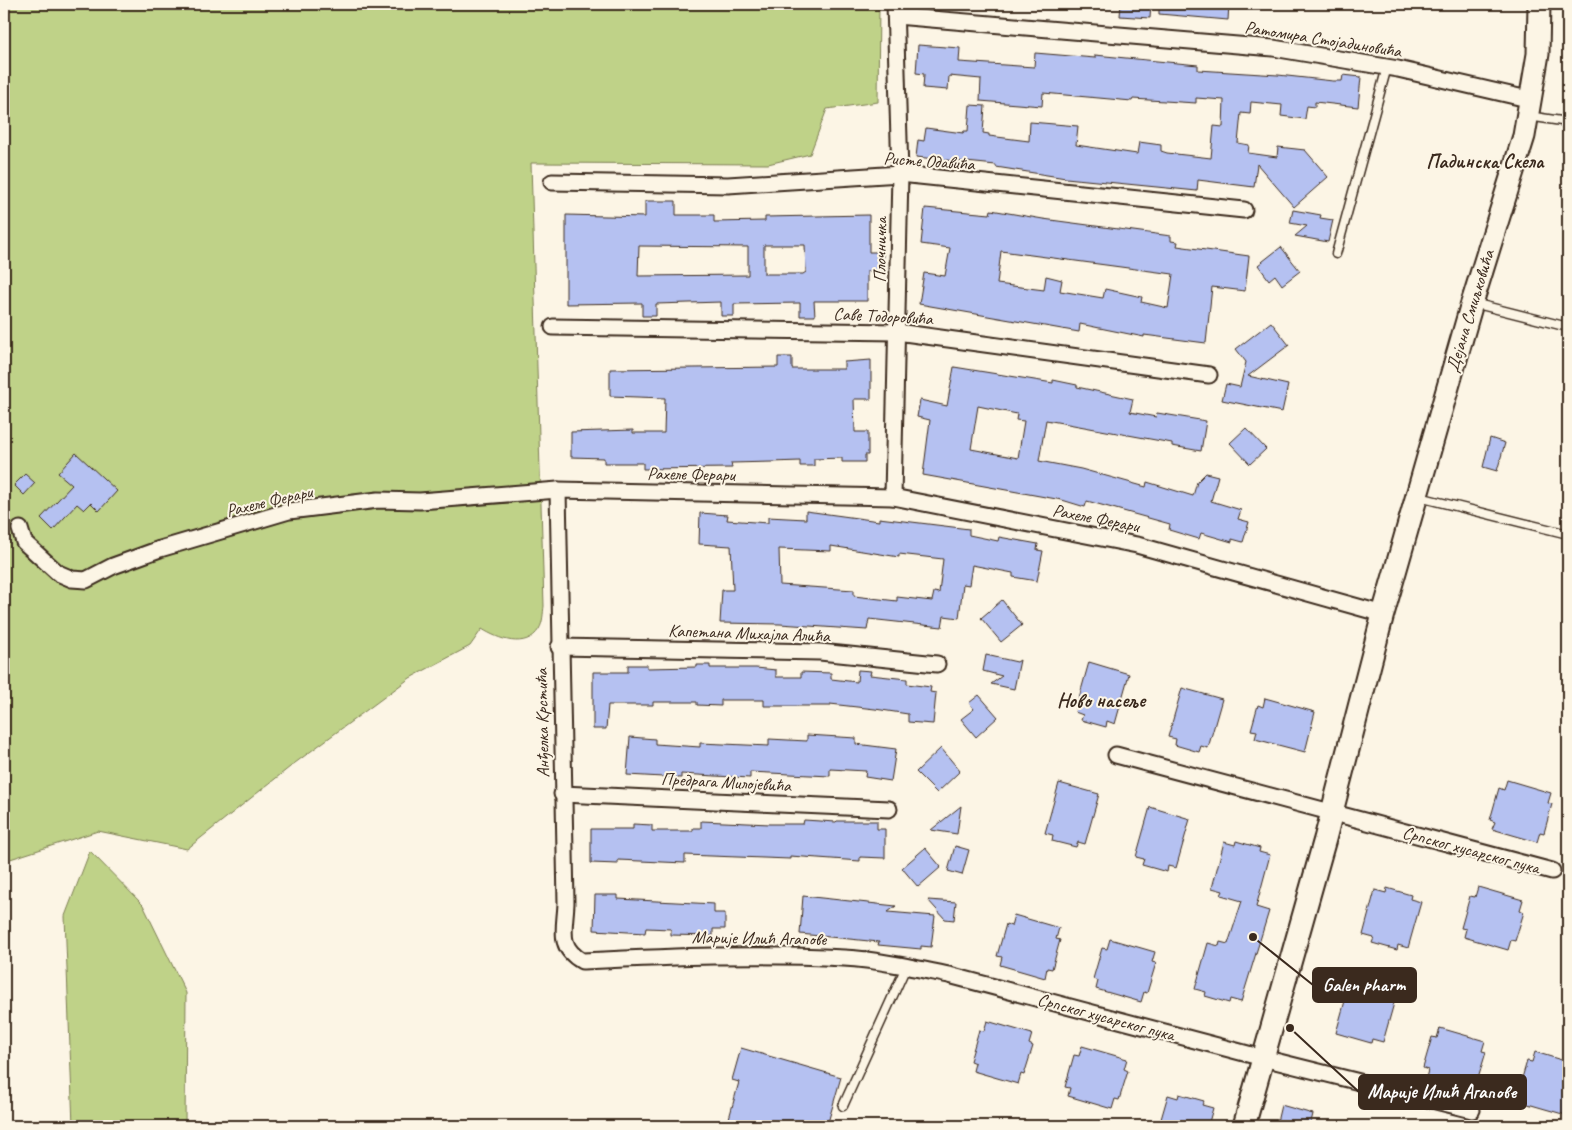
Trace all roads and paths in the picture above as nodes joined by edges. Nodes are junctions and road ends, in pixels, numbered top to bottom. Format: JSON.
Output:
{"nodes":[{"id":1,"x":1539,"y":4,"type":"edge"},
{"id":2,"x":896,"y":10,"type":"edge"},
{"id":3,"x":1387,"y":67,"type":"junction"},
{"id":4,"x":1530,"y":108,"type":"junction"},
{"id":5,"x":1568,"y":122,"type":"edge"},
{"id":6,"x":900,"y":174,"type":"junction"},
{"id":7,"x":552,"y":182,"type":"dead end"},
{"id":8,"x":1244,"y":210,"type":"dead end"},
{"id":9,"x":1336,"y":254,"type":"dead end"},
{"id":10,"x":1472,"y":303,"type":"junction"},
{"id":11,"x":553,"y":327,"type":"dead end"},
{"id":12,"x":1568,"y":327,"type":"edge"},
{"id":13,"x":897,"y":332,"type":"junction"},
{"id":14,"x":1209,"y":375,"type":"dead end"},
{"id":15,"x":558,"y":490,"type":"junction"},
{"id":16,"x":893,"y":497,"type":"junction"},
{"id":17,"x":1417,"y":497,"type":"junction"},
{"id":18,"x":20,"y":529,"type":"dead end"},
{"id":19,"x":1568,"y":534,"type":"edge"},
{"id":20,"x":1383,"y":614,"type":"junction"},
{"id":21,"x":559,"y":647,"type":"junction"},
{"id":22,"x":937,"y":664,"type":"dead end"},
{"id":23,"x":1116,"y":755,"type":"dead end"},
{"id":24,"x":562,"y":794,"type":"junction"},
{"id":25,"x":889,"y":809,"type":"dead end"},
{"id":26,"x":1332,"y":812,"type":"junction"},
{"id":27,"x":1552,"y":871,"type":"dead end"},
{"id":28,"x":570,"y":954,"type":"joint"},
{"id":29,"x":906,"y":967,"type":"junction"},
{"id":30,"x":949,"y":975,"type":"joint"},
{"id":31,"x":1263,"y":1058,"type":"junction"},
{"id":32,"x":843,"y":1106,"type":"dead end"},
{"id":33,"x":1472,"y":1110,"type":"dead end"},
{"id":34,"x":1244,"y":1126,"type":"edge"}],
"edges":[{"from":1,"to":4,"type":"street","name":"Дејана Смиљковића"},
{"from":2,"to":3,"type":"street","name":"Ратомира Стојадиновића"},
{"from":2,"to":6,"type":"street","name":"Плочничка"},
{"from":3,"to":4,"type":"street","name":"Ратомира Стојадиновића"},
{"from":3,"to":9,"type":"lane"},
{"from":4,"to":5,"type":"lane"},
{"from":4,"to":10,"type":"street","name":"Дејана Смиљковића"},
{"from":6,"to":7,"type":"street","name":"Ристе Одавића"},
{"from":6,"to":8,"type":"street","name":"Ристе Одавића"},
{"from":6,"to":13,"type":"street","name":"Плочничка"},
{"from":10,"to":12,"type":"lane"},
{"from":10,"to":17,"type":"street","name":"Дејана Смиљковића"},
{"from":11,"to":13,"type":"street","name":"Саве Тодоровића"},
{"from":13,"to":14,"type":"street","name":"Саве Тодоровића"},
{"from":13,"to":16,"type":"street","name":"Плочничка"},
{"from":15,"to":16,"type":"street","name":"Рахеле Ферари"},
{"from":15,"to":18,"type":"street","name":"Рахеле Ферари"},
{"from":15,"to":21,"type":"street","name":"Анђелка Крстића"},
{"from":16,"to":20,"type":"street","name":"Рахеле Ферари"},
{"from":17,"to":19,"type":"lane"},
{"from":17,"to":20,"type":"street","name":"Дејана Смиљковића"},
{"from":20,"to":26,"type":"street"},
{"from":21,"to":22,"type":"street","name":"Капетана Михајла Алића"},
{"from":21,"to":24,"type":"street","name":"Анђелка Крстића"},
{"from":23,"to":26,"type":"street","name":"Српског хусарског пука"},
{"from":24,"to":25,"type":"street","name":"Предрага Милојевића"},
{"from":24,"to":28,"type":"street","name":"Анђелка Крстића"},
{"from":26,"to":27,"type":"street","name":"Српског хусарског пука"},
{"from":26,"to":31,"type":"street"},
{"from":28,"to":29,"type":"street","name":"Марије Илић Агапове"},
{"from":29,"to":30,"type":"street","name":"Марије Илић Агапове"},
{"from":29,"to":32,"type":"lane"},
{"from":30,"to":31,"type":"street","name":"Српског хусарског пука"},
{"from":31,"to":33,"type":"street","name":"Српског хусарског пука"},
{"from":31,"to":34,"type":"street"}]}
